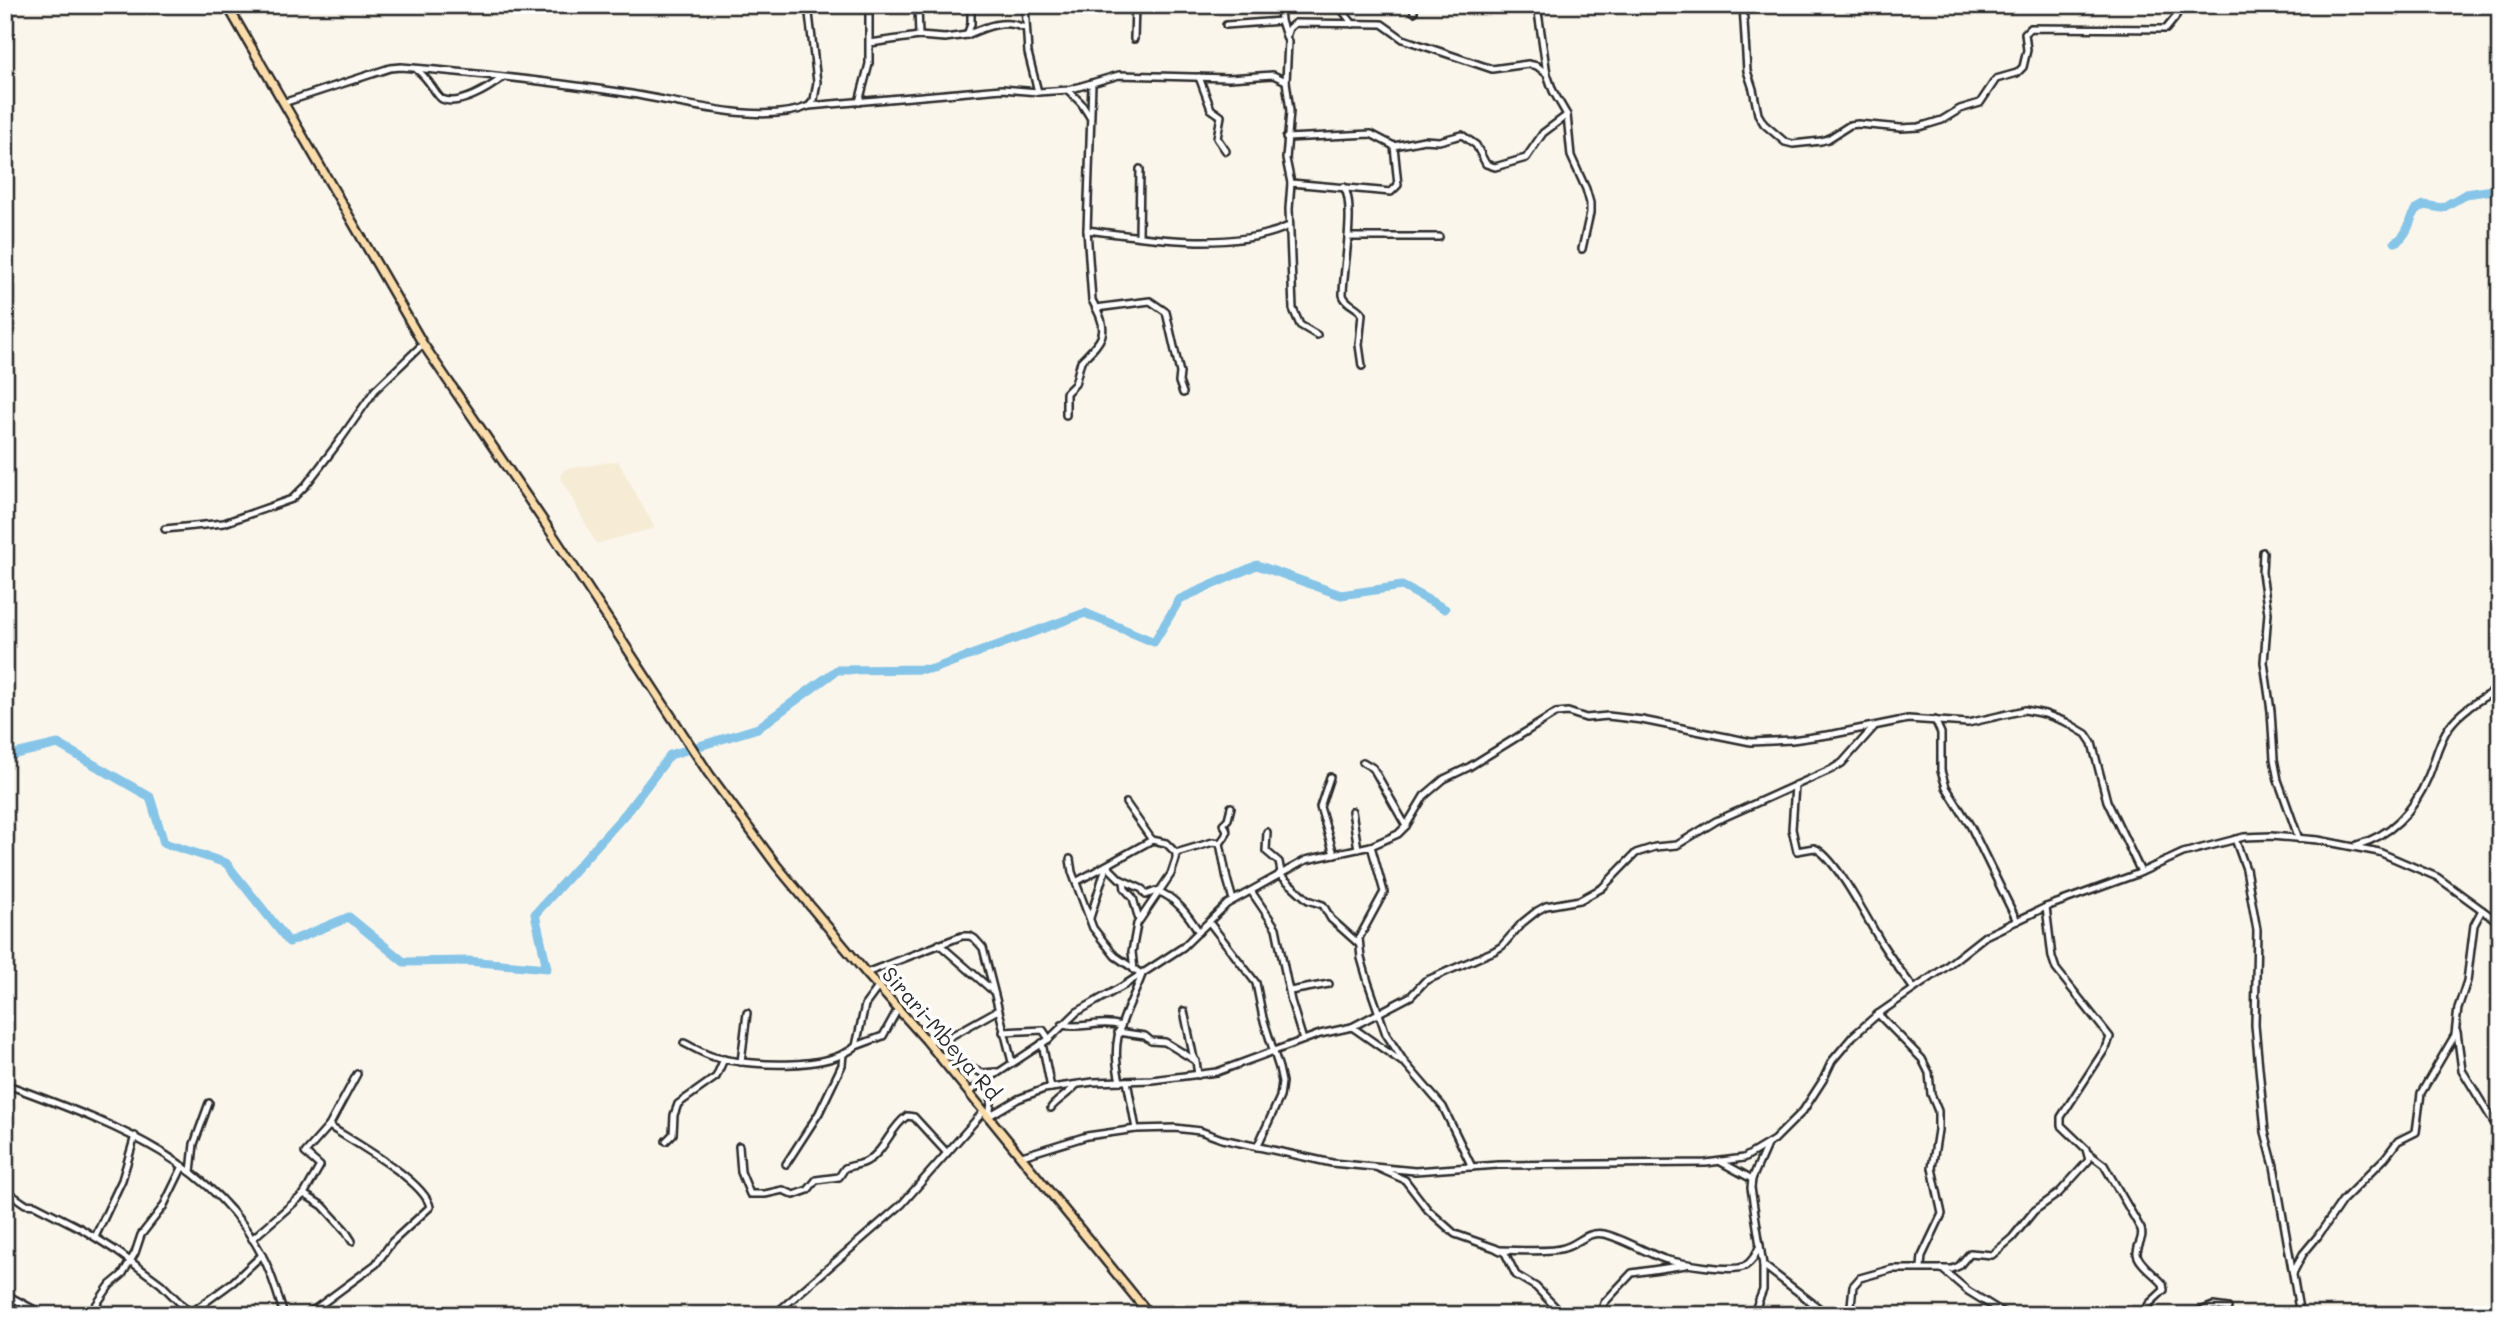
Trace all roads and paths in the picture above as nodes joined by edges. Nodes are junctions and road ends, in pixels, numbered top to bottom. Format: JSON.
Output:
{"nodes":[{"id":1,"x":227,"y":5,"type":"edge"},
{"id":2,"x":808,"y":5,"type":"edge"},
{"id":3,"x":869,"y":5,"type":"edge"},
{"id":4,"x":918,"y":5,"type":"edge"},
{"id":5,"x":971,"y":5,"type":"edge"},
{"id":6,"x":1025,"y":5,"type":"edge"},
{"id":7,"x":1135,"y":5,"type":"edge"},
{"id":8,"x":1280,"y":5,"type":"edge"},
{"id":9,"x":1338,"y":5,"type":"edge"},
{"id":10,"x":1537,"y":5,"type":"edge"},
{"id":11,"x":1743,"y":5,"type":"edge"},
{"id":12,"x":2181,"y":5,"type":"edge"},
{"id":13,"x":1281,"y":21,"type":"junction"},
{"id":14,"x":1353,"y":24,"type":"junction"},
{"id":15,"x":1226,"y":25,"type":"dead end"},
{"id":16,"x":1025,"y":28,"type":"junction"},
{"id":17,"x":967,"y":35,"type":"junction"},
{"id":18,"x":1287,"y":35,"type":"junction"},
{"id":19,"x":919,"y":36,"type":"junction"},
{"id":20,"x":1133,"y":39,"type":"dead end"},
{"id":21,"x":870,"y":43,"type":"junction"},
{"id":22,"x":1287,"y":65,"type":"junction"},
{"id":23,"x":414,"y":68,"type":"junction"},
{"id":24,"x":1273,"y":75,"type":"junction"},
{"id":25,"x":1547,"y":75,"type":"junction"},
{"id":26,"x":1199,"y":77,"type":"junction"},
{"id":27,"x":502,"y":78,"type":"junction"},
{"id":28,"x":1286,"y":81,"type":"junction"},
{"id":29,"x":1092,"y":83,"type":"junction"},
{"id":30,"x":1068,"y":90,"type":"junction"},
{"id":31,"x":1038,"y":92,"type":"junction"},
{"id":32,"x":859,"y":102,"type":"junction"},
{"id":33,"x":283,"y":103,"type":"junction"},
{"id":34,"x":808,"y":106,"type":"junction"},
{"id":35,"x":1567,"y":115,"type":"junction"},
{"id":36,"x":1091,"y":119,"type":"junction"},
{"id":37,"x":1286,"y":138,"type":"junction"},
{"id":38,"x":1394,"y":146,"type":"junction"},
{"id":39,"x":1226,"y":151,"type":"dead end"},
{"id":40,"x":1140,"y":169,"type":"dead end"},
{"id":41,"x":1291,"y":183,"type":"junction"},
{"id":42,"x":1344,"y":187,"type":"junction"},
{"id":43,"x":1289,"y":226,"type":"junction"},
{"id":44,"x":1087,"y":230,"type":"junction"},
{"id":45,"x":1139,"y":236,"type":"junction"},
{"id":46,"x":1348,"y":237,"type":"junction"},
{"id":47,"x":1439,"y":237,"type":"dead end"},
{"id":48,"x":1582,"y":249,"type":"dead end"},
{"id":49,"x":1096,"y":307,"type":"junction"},
{"id":50,"x":1317,"y":335,"type":"dead end"},
{"id":51,"x":423,"y":344,"type":"junction"},
{"id":52,"x":1362,"y":366,"type":"dead end"},
{"id":53,"x":1184,"y":393,"type":"dead end"},
{"id":54,"x":1066,"y":415,"type":"dead end"},
{"id":55,"x":165,"y":529,"type":"dead end"},
{"id":56,"x":2263,"y":552,"type":"dead end"},
{"id":57,"x":2500,"y":688,"type":"edge"},
{"id":58,"x":1935,"y":720,"type":"junction"},
{"id":59,"x":1874,"y":727,"type":"junction"},
{"id":60,"x":1363,"y":762,"type":"dead end"},
{"id":61,"x":1330,"y":777,"type":"dead end"},
{"id":62,"x":1795,"y":785,"type":"junction"},
{"id":63,"x":1126,"y":803,"type":"dead end"},
{"id":64,"x":1231,"y":807,"type":"dead end"},
{"id":65,"x":1352,"y":811,"type":"dead end"},
{"id":66,"x":1406,"y":827,"type":"junction"},
{"id":67,"x":1267,"y":832,"type":"dead end"},
{"id":68,"x":2235,"y":839,"type":"junction"},
{"id":69,"x":2299,"y":839,"type":"junction"},
{"id":70,"x":1152,"y":840,"type":"junction"},
{"id":71,"x":1220,"y":843,"type":"junction"},
{"id":72,"x":1371,"y":846,"type":"junction"},
{"id":73,"x":2354,"y":846,"type":"junction"},
{"id":74,"x":1358,"y":849,"type":"junction"},
{"id":75,"x":1176,"y":853,"type":"junction"},
{"id":76,"x":1334,"y":854,"type":"junction"},
{"id":77,"x":1070,"y":859,"type":"dead end"},
{"id":78,"x":1107,"y":866,"type":"junction"},
{"id":79,"x":1280,"y":873,"type":"junction"},
{"id":80,"x":2141,"y":873,"type":"junction"},
{"id":81,"x":1124,"y":881,"type":"junction"},
{"id":82,"x":1076,"y":882,"type":"junction"},
{"id":83,"x":1251,"y":891,"type":"junction"},
{"id":84,"x":1159,"y":892,"type":"junction"},
{"id":85,"x":1233,"y":900,"type":"junction"},
{"id":86,"x":2046,"y":907,"type":"junction"},
{"id":87,"x":2482,"y":910,"type":"junction"},
{"id":88,"x":1139,"y":920,"type":"junction"},
{"id":89,"x":1089,"y":921,"type":"junction"},
{"id":90,"x":2017,"y":921,"type":"junction"},
{"id":91,"x":1209,"y":922,"type":"junction"},
{"id":92,"x":2500,"y":923,"type":"edge"},
{"id":93,"x":1199,"y":932,"type":"junction"},
{"id":94,"x":939,"y":944,"type":"junction"},
{"id":95,"x":1359,"y":944,"type":"junction"},
{"id":96,"x":1139,"y":972,"type":"junction"},
{"id":97,"x":866,"y":973,"type":"junction"},
{"id":98,"x":1329,"y":984,"type":"dead end"},
{"id":99,"x":879,"y":986,"type":"junction"},
{"id":100,"x":1914,"y":989,"type":"junction"},
{"id":101,"x":993,"y":991,"type":"junction"},
{"id":102,"x":1290,"y":991,"type":"junction"},
{"id":103,"x":898,"y":1009,"type":"junction"},
{"id":104,"x":998,"y":1010,"type":"junction"},
{"id":105,"x":1184,"y":1011,"type":"dead end"},
{"id":106,"x":747,"y":1013,"type":"dead end"},
{"id":107,"x":1378,"y":1014,"type":"junction"},
{"id":108,"x":1878,"y":1014,"type":"junction"},
{"id":109,"x":1062,"y":1025,"type":"junction"},
{"id":110,"x":1352,"y":1027,"type":"junction"},
{"id":111,"x":1119,"y":1029,"type":"junction"},
{"id":112,"x":2457,"y":1029,"type":"junction"},
{"id":113,"x":1003,"y":1032,"type":"junction"},
{"id":114,"x":1188,"y":1034,"type":"junction"},
{"id":115,"x":1049,"y":1039,"type":"junction"},
{"id":116,"x":926,"y":1040,"type":"junction"},
{"id":117,"x":1303,"y":1040,"type":"junction"},
{"id":118,"x":684,"y":1043,"type":"dead end"},
{"id":119,"x":1042,"y":1043,"type":"junction"},
{"id":120,"x":856,"y":1046,"type":"junction"},
{"id":121,"x":1180,"y":1050,"type":"junction"},
{"id":122,"x":1274,"y":1052,"type":"junction"},
{"id":123,"x":843,"y":1054,"type":"junction"},
{"id":124,"x":938,"y":1055,"type":"junction"},
{"id":125,"x":724,"y":1059,"type":"junction"},
{"id":126,"x":1194,"y":1059,"type":"junction"},
{"id":127,"x":741,"y":1062,"type":"junction"},
{"id":128,"x":1012,"y":1062,"type":"junction"},
{"id":129,"x":1405,"y":1063,"type":"junction"},
{"id":130,"x":998,"y":1072,"type":"junction"},
{"id":131,"x":357,"y":1074,"type":"dead end"},
{"id":132,"x":1198,"y":1074,"type":"junction"},
{"id":133,"x":990,"y":1077,"type":"junction"},
{"id":134,"x":1123,"y":1081,"type":"junction"},
{"id":135,"x":5,"y":1084,"type":"edge"},
{"id":136,"x":1076,"y":1085,"type":"junction"},
{"id":137,"x":1051,"y":1088,"type":"junction"},
{"id":138,"x":969,"y":1092,"type":"junction"},
{"id":139,"x":209,"y":1103,"type":"dead end"},
{"id":140,"x":1051,"y":1108,"type":"dead end"},
{"id":141,"x":986,"y":1114,"type":"junction"},
{"id":142,"x":2500,"y":1125,"type":"edge"},
{"id":143,"x":329,"y":1126,"type":"junction"},
{"id":144,"x":1136,"y":1129,"type":"junction"},
{"id":145,"x":135,"y":1136,"type":"junction"},
{"id":146,"x":666,"y":1141,"type":"dead end"},
{"id":147,"x":1767,"y":1145,"type":"junction"},
{"id":148,"x":739,"y":1146,"type":"dead end"},
{"id":149,"x":1257,"y":1147,"type":"junction"},
{"id":150,"x":947,"y":1153,"type":"junction"},
{"id":151,"x":2088,"y":1153,"type":"junction"},
{"id":152,"x":1022,"y":1156,"type":"junction"},
{"id":153,"x":1721,"y":1162,"type":"junction"},
{"id":154,"x":786,"y":1164,"type":"dead end"},
{"id":155,"x":183,"y":1166,"type":"junction"},
{"id":156,"x":1372,"y":1166,"type":"junction"},
{"id":157,"x":1472,"y":1167,"type":"junction"},
{"id":158,"x":191,"y":1172,"type":"junction"},
{"id":159,"x":1752,"y":1179,"type":"junction"},
{"id":160,"x":5,"y":1190,"type":"edge"},
{"id":161,"x":304,"y":1194,"type":"junction"},
{"id":162,"x":95,"y":1237,"type":"junction"},
{"id":163,"x":252,"y":1239,"type":"junction"},
{"id":164,"x":352,"y":1241,"type":"dead end"},
{"id":165,"x":1760,"y":1245,"type":"junction"},
{"id":166,"x":1499,"y":1250,"type":"junction"},
{"id":167,"x":262,"y":1255,"type":"junction"},
{"id":168,"x":130,"y":1261,"type":"junction"},
{"id":169,"x":1689,"y":1264,"type":"junction"},
{"id":170,"x":1763,"y":1265,"type":"junction"},
{"id":171,"x":1921,"y":1268,"type":"junction"},
{"id":172,"x":1942,"y":1269,"type":"junction"},
{"id":173,"x":2293,"y":1273,"type":"junction"},
{"id":174,"x":5,"y":1294,"type":"edge"},
{"id":175,"x":2228,"y":1308,"type":"dead end"},
{"id":176,"x":190,"y":1314,"type":"edge"},
{"id":177,"x":312,"y":1314,"type":"edge"},
{"id":178,"x":2193,"y":1314,"type":"edge"},
{"id":179,"x":44,"y":1315,"type":"edge"},
{"id":180,"x":89,"y":1315,"type":"edge"},
{"id":181,"x":284,"y":1315,"type":"edge"},
{"id":182,"x":774,"y":1315,"type":"edge"},
{"id":183,"x":1150,"y":1315,"type":"edge"},
{"id":184,"x":1563,"y":1315,"type":"edge"},
{"id":185,"x":1600,"y":1315,"type":"edge"},
{"id":186,"x":1752,"y":1315,"type":"edge"},
{"id":187,"x":1828,"y":1315,"type":"edge"},
{"id":188,"x":1850,"y":1315,"type":"edge"},
{"id":189,"x":2007,"y":1315,"type":"edge"},
{"id":190,"x":2143,"y":1315,"type":"edge"},
{"id":191,"x":2300,"y":1315,"type":"edge"}],
"edges":[{"from":1,"to":33,"type":"highway","name":"Sirari-Mbeya Rd"},
{"from":2,"to":34,"type":"street"},
{"from":3,"to":21,"type":"street"},
{"from":4,"to":19,"type":"street"},
{"from":5,"to":17,"type":"street"},
{"from":6,"to":16,"type":"street"},
{"from":7,"to":20,"type":"street"},
{"from":8,"to":13,"type":"street"},
{"from":9,"to":14,"type":"street"},
{"from":10,"to":25,"type":"street"},
{"from":11,"to":12,"type":"street"},
{"from":13,"to":15,"type":"street"},
{"from":13,"to":18,"type":"street"},
{"from":14,"to":18,"type":"street"},
{"from":14,"to":25,"type":"street"},
{"from":16,"to":17,"type":"street"},
{"from":16,"to":31,"type":"street"},
{"from":17,"to":19,"type":"street"},
{"from":18,"to":22,"type":"street"},
{"from":19,"to":21,"type":"street"},
{"from":21,"to":32,"type":"street"},
{"from":22,"to":24,"type":"street"},
{"from":22,"to":28,"type":"street"},
{"from":23,"to":27,"type":"street"},
{"from":23,"to":27,"type":"street"},
{"from":23,"to":33,"type":"street"},
{"from":24,"to":26,"type":"street"},
{"from":24,"to":28,"type":"street"},
{"from":25,"to":35,"type":"street"},
{"from":26,"to":29,"type":"street"},
{"from":26,"to":39,"type":"street"},
{"from":27,"to":34,"type":"street"},
{"from":28,"to":37,"type":"street"},
{"from":29,"to":30,"type":"street"},
{"from":29,"to":36,"type":"street"},
{"from":30,"to":31,"type":"street"},
{"from":30,"to":36,"type":"street"},
{"from":31,"to":32,"type":"street"},
{"from":32,"to":34,"type":"street"},
{"from":33,"to":51,"type":"highway","name":"Sirari-Mbeya Rd"},
{"from":35,"to":38,"type":"street"},
{"from":35,"to":48,"type":"street"},
{"from":36,"to":44,"type":"street"},
{"from":37,"to":38,"type":"street"},
{"from":37,"to":41,"type":"street"},
{"from":38,"to":42,"type":"street"},
{"from":40,"to":45,"type":"street"},
{"from":41,"to":42,"type":"street"},
{"from":41,"to":43,"type":"street"},
{"from":42,"to":46,"type":"street"},
{"from":43,"to":45,"type":"street"},
{"from":43,"to":50,"type":"street"},
{"from":44,"to":45,"type":"street"},
{"from":44,"to":49,"type":"street"},
{"from":46,"to":47,"type":"street"},
{"from":46,"to":52,"type":"street"},
{"from":49,"to":53,"type":"street"},
{"from":49,"to":54,"type":"street"},
{"from":51,"to":55,"type":"street"},
{"from":51,"to":97,"type":"highway","name":"Sirari-Mbeya Rd"},
{"from":56,"to":69,"type":"street"},
{"from":57,"to":73,"type":"street"},
{"from":58,"to":59,"type":"street"},
{"from":58,"to":80,"type":"street"},
{"from":58,"to":90,"type":"street"},
{"from":59,"to":62,"type":"street"},
{"from":59,"to":66,"type":"street"},
{"from":60,"to":66,"type":"street"},
{"from":61,"to":76,"type":"street"},
{"from":62,"to":100,"type":"street"},
{"from":62,"to":107,"type":"street"},
{"from":63,"to":70,"type":"street"},
{"from":64,"to":71,"type":"street"},
{"from":65,"to":74,"type":"street"},
{"from":66,"to":72,"type":"street"},
{"from":67,"to":79,"type":"street"},
{"from":68,"to":69,"type":"street"},
{"from":68,"to":80,"type":"street"},
{"from":68,"to":173,"type":"street"},
{"from":69,"to":73,"type":"street"},
{"from":70,"to":75,"type":"street"},
{"from":70,"to":78,"type":"street"},
{"from":71,"to":75,"type":"street"},
{"from":71,"to":85,"type":"street"},
{"from":72,"to":74,"type":"street"},
{"from":72,"to":95,"type":"street"},
{"from":73,"to":87,"type":"street"},
{"from":74,"to":76,"type":"street"},
{"from":75,"to":84,"type":"street"},
{"from":76,"to":79,"type":"street"},
{"from":77,"to":82,"type":"street"},
{"from":78,"to":81,"type":"street"},
{"from":78,"to":82,"type":"street"},
{"from":78,"to":89,"type":"street"},
{"from":79,"to":83,"type":"street"},
{"from":79,"to":95,"type":"street"},
{"from":80,"to":86,"type":"street"},
{"from":81,"to":84,"type":"street"},
{"from":81,"to":88,"type":"street"},
{"from":82,"to":89,"type":"street"},
{"from":83,"to":85,"type":"street"},
{"from":83,"to":102,"type":"street"},
{"from":84,"to":88,"type":"street"},
{"from":84,"to":93,"type":"street"},
{"from":85,"to":91,"type":"street"},
{"from":86,"to":90,"type":"street"},
{"from":86,"to":151,"type":"street"},
{"from":87,"to":92,"type":"street"},
{"from":87,"to":112,"type":"street"},
{"from":88,"to":96,"type":"street"},
{"from":89,"to":96,"type":"street"},
{"from":90,"to":100,"type":"street"},
{"from":91,"to":93,"type":"street"},
{"from":91,"to":122,"type":"street"},
{"from":93,"to":96,"type":"street"},
{"from":94,"to":97,"type":"street"},
{"from":94,"to":101,"type":"street"},
{"from":94,"to":101,"type":"street"},
{"from":95,"to":107,"type":"street"},
{"from":96,"to":109,"type":"street"},
{"from":96,"to":111,"type":"street"},
{"from":97,"to":99,"type":"highway","name":"Sirari-Mbeya Rd"},
{"from":98,"to":102,"type":"street"},
{"from":99,"to":103,"type":"highway","name":"Sirari-Mbeya Rd"},
{"from":99,"to":120,"type":"street"},
{"from":100,"to":108,"type":"street"},
{"from":101,"to":104,"type":"street"},
{"from":102,"to":117,"type":"street"},
{"from":103,"to":116,"type":"highway","name":"Sirari-Mbeya Rd"},
{"from":103,"to":120,"type":"street"},
{"from":104,"to":113,"type":"street"},
{"from":104,"to":116,"type":"street"},
{"from":105,"to":114,"type":"street"},
{"from":106,"to":127,"type":"street"},
{"from":107,"to":110,"type":"street"},
{"from":107,"to":129,"type":"street"},
{"from":108,"to":147,"type":"street"},
{"from":108,"to":171,"type":"street"},
{"from":109,"to":111,"type":"street"},
{"from":109,"to":115,"type":"street"},
{"from":110,"to":117,"type":"street"},
{"from":110,"to":129,"type":"street"},
{"from":111,"to":121,"type":"street"},
{"from":111,"to":134,"type":"street"},
{"from":112,"to":142,"type":"street"},
{"from":112,"to":173,"type":"street"},
{"from":113,"to":115,"type":"street"},
{"from":113,"to":128,"type":"street"},
{"from":114,"to":121,"type":"street"},
{"from":114,"to":126,"type":"street"},
{"from":115,"to":119,"type":"street"},
{"from":116,"to":124,"type":"highway","name":"Sirari-Mbeya Rd"},
{"from":117,"to":122,"type":"street"},
{"from":118,"to":125,"type":"street"},
{"from":119,"to":128,"type":"street"},
{"from":119,"to":137,"type":"street"},
{"from":120,"to":123,"type":"street"},
{"from":121,"to":126,"type":"street"},
{"from":122,"to":132,"type":"street"},
{"from":122,"to":149,"type":"street"},
{"from":123,"to":127,"type":"street"},
{"from":123,"to":154,"type":"street"},
{"from":124,"to":130,"type":"street"},
{"from":124,"to":138,"type":"highway","name":"Sirari-Mbeya Rd"},
{"from":125,"to":127,"type":"street"},
{"from":125,"to":146,"type":"street"},
{"from":126,"to":132,"type":"street"},
{"from":128,"to":130,"type":"street"},
{"from":129,"to":157,"type":"street"},
{"from":130,"to":133,"type":"street"},
{"from":131,"to":143,"type":"street"},
{"from":132,"to":134,"type":"street"},
{"from":133,"to":138,"type":"street"},
{"from":133,"to":141,"type":"street"},
{"from":134,"to":136,"type":"street"},
{"from":134,"to":144,"type":"street"},
{"from":135,"to":145,"type":"street"},
{"from":136,"to":137,"type":"street"},
{"from":136,"to":140,"type":"street"},
{"from":137,"to":141,"type":"street"},
{"from":138,"to":141,"type":"highway","name":"Sirari-Mbeya Rd"},
{"from":139,"to":158,"type":"street"},
{"from":141,"to":150,"type":"street"},
{"from":141,"to":152,"type":"highway","name":"Sirari-Mbeya Rd"},
{"from":143,"to":161,"type":"street"},
{"from":143,"to":177,"type":"street"},
{"from":144,"to":149,"type":"street"},
{"from":144,"to":152,"type":"street"},
{"from":145,"to":155,"type":"street"},
{"from":145,"to":162,"type":"street"},
{"from":147,"to":153,"type":"street"},
{"from":147,"to":159,"type":"street"},
{"from":148,"to":150,"type":"street"},
{"from":149,"to":156,"type":"street"},
{"from":150,"to":182,"type":"street"},
{"from":151,"to":172,"type":"street"},
{"from":151,"to":190,"type":"street"},
{"from":152,"to":183,"type":"highway","name":"Sirari-Mbeya Rd"},
{"from":153,"to":157,"type":"street"},
{"from":153,"to":159,"type":"street"},
{"from":155,"to":158,"type":"street"},
{"from":155,"to":168,"type":"street"},
{"from":156,"to":157,"type":"street"},
{"from":156,"to":166,"type":"street"},
{"from":158,"to":163,"type":"street"},
{"from":159,"to":165,"type":"street"},
{"from":160,"to":162,"type":"street"},
{"from":161,"to":163,"type":"street"},
{"from":161,"to":164,"type":"street"},
{"from":162,"to":168,"type":"street"},
{"from":163,"to":167,"type":"street"},
{"from":165,"to":169,"type":"street"},
{"from":165,"to":170,"type":"street"},
{"from":166,"to":169,"type":"street"},
{"from":166,"to":184,"type":"street"},
{"from":167,"to":176,"type":"street"},
{"from":167,"to":181,"type":"street"},
{"from":168,"to":176,"type":"street"},
{"from":168,"to":180,"type":"street"},
{"from":169,"to":185,"type":"street"},
{"from":170,"to":186,"type":"street"},
{"from":170,"to":187,"type":"street"},
{"from":171,"to":172,"type":"street"},
{"from":171,"to":188,"type":"street"},
{"from":172,"to":189,"type":"street"},
{"from":173,"to":191,"type":"street"},
{"from":174,"to":179,"type":"street"},
{"from":175,"to":178,"type":"street"}]}
